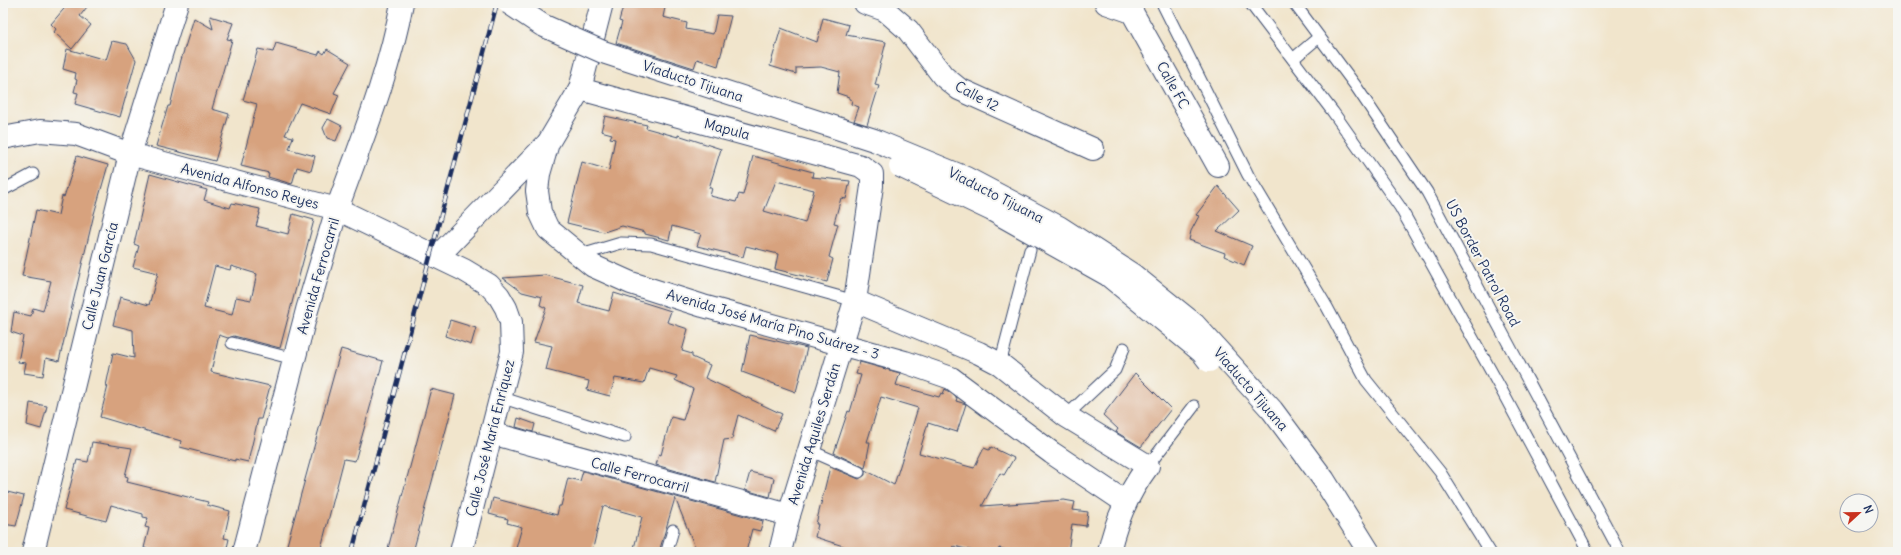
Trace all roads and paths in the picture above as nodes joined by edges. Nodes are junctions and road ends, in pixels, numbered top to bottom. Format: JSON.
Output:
{"nodes":[{"id":1,"x":177,"y":3,"type":"edge"},
{"id":2,"x":402,"y":3,"type":"edge"},
{"id":3,"x":497,"y":3,"type":"edge"},
{"id":4,"x":509,"y":3,"type":"edge"},
{"id":5,"x":602,"y":3,"type":"edge"},
{"id":6,"x":865,"y":3,"type":"edge"},
{"id":7,"x":1106,"y":3,"type":"edge"},
{"id":8,"x":1162,"y":3,"type":"edge"},
{"id":9,"x":1250,"y":3,"type":"edge"},
{"id":10,"x":1294,"y":3,"type":"edge"},
{"id":11,"x":1130,"y":7,"type":"edge"},
{"id":12,"x":1319,"y":37,"type":"junction"},
{"id":13,"x":1293,"y":59,"type":"junction"},
{"id":14,"x":580,"y":89,"type":"junction"},
{"id":15,"x":3,"y":138,"type":"edge"},
{"id":16,"x":548,"y":143,"type":"junction"},
{"id":17,"x":1093,"y":149,"type":"dead end"},
{"id":18,"x":130,"y":154,"type":"junction"},
{"id":19,"x":1218,"y":166,"type":"dead end"},
{"id":20,"x":33,"y":174,"type":"dead end"},
{"id":21,"x":872,"y":174,"type":"joint"},
{"id":22,"x":3,"y":190,"type":"edge"},
{"id":23,"x":337,"y":209,"type":"junction"},
{"id":24,"x":1030,"y":250,"type":"dead end"},
{"id":25,"x":581,"y":255,"type":"junction"},
{"id":26,"x":437,"y":257,"type":"junction"},
{"id":27,"x":855,"y":301,"type":"junction"},
{"id":28,"x":511,"y":322,"type":"joint"},
{"id":29,"x":232,"y":343,"type":"dead end"},
{"id":30,"x":842,"y":343,"type":"junction"},
{"id":31,"x":1124,"y":348,"type":"dead end"},
{"id":32,"x":294,"y":359,"type":"junction"},
{"id":33,"x":1000,"y":364,"type":"junction"},
{"id":34,"x":500,"y":397,"type":"junction"},
{"id":35,"x":1194,"y":406,"type":"dead end"},
{"id":36,"x":1066,"y":416,"type":"junction"},
{"id":37,"x":491,"y":433,"type":"junction"},
{"id":38,"x":625,"y":437,"type":"dead end"},
{"id":39,"x":809,"y":450,"type":"junction"},
{"id":40,"x":859,"y":472,"type":"dead end"},
{"id":41,"x":1137,"y":482,"type":"junction"},
{"id":42,"x":790,"y":515,"type":"junction"},
{"id":43,"x":673,"y":530,"type":"dead end"},
{"id":44,"x":667,"y":551,"type":"edge"},
{"id":45,"x":33,"y":552,"type":"edge"},
{"id":46,"x":244,"y":552,"type":"edge"},
{"id":47,"x":461,"y":552,"type":"edge"},
{"id":48,"x":780,"y":552,"type":"edge"},
{"id":49,"x":1109,"y":552,"type":"edge"},
{"id":50,"x":1354,"y":552,"type":"edge"},
{"id":51,"x":1369,"y":552,"type":"edge"},
{"id":52,"x":1490,"y":552,"type":"edge"},
{"id":53,"x":1588,"y":552,"type":"edge"},
{"id":54,"x":1620,"y":552,"type":"edge"}],
"edges":[{"from":1,"to":18,"type":"main road","name":"Calle Juan García"},
{"from":2,"to":23,"type":"main road","name":"Avenida Ferrocarril"},
{"from":3,"to":50,"type":"main road","name":"Viaducto Tijuana","bridge":true},
{"from":4,"to":51,"type":"main road","name":"Viaducto Tijuana","bridge":true},
{"from":5,"to":14,"type":"main road"},
{"from":6,"to":17,"type":"main road","name":"Calle 12"},
{"from":7,"to":11,"type":"main road"},
{"from":8,"to":52,"type":"lane"},
{"from":9,"to":13,"type":"lane"},
{"from":10,"to":12,"type":"lane","name":"US Border Patrol Road"},
{"from":11,"to":19,"type":"main road","name":"Calle FC"},
{"from":12,"to":13,"type":"lane"},
{"from":12,"to":54,"type":"lane","name":"US Border Patrol Road"},
{"from":13,"to":53,"type":"lane"},
{"from":14,"to":16,"type":"main road","name":"Avenida José María Pino Suárez - 3"},
{"from":14,"to":21,"type":"main road","name":"Mapula"},
{"from":15,"to":18,"type":"main road","name":"Avenida Alfonso Reyes"},
{"from":16,"to":25,"type":"main road","name":"Avenida José María Pino Suárez - 3"},
{"from":16,"to":26,"type":"main road"},
{"from":18,"to":23,"type":"main road","name":"Avenida Alfonso Reyes"},
{"from":18,"to":45,"type":"main road","name":"Calle Juan García"},
{"from":20,"to":22,"type":"lane"},
{"from":21,"to":27,"type":"main road","name":"Avenida Aquiles Serdán"},
{"from":23,"to":26,"type":"main road","name":"Avenida Alfonso Reyes"},
{"from":23,"to":32,"type":"main road","name":"Avenida Ferrocarril"},
{"from":24,"to":33,"type":"lane"},
{"from":25,"to":27,"type":"lane"},
{"from":25,"to":30,"type":"main road","name":"Avenida José María Pino Suárez - 3"},
{"from":26,"to":28,"type":"main road","name":"Avenida Alfonso Reyes"},
{"from":27,"to":30,"type":"main road","name":"Avenida Aquiles Serdán"},
{"from":27,"to":33,"type":"main road"},
{"from":28,"to":34,"type":"main road","name":"Calle José María Enríquez"},
{"from":29,"to":32,"type":"lane"},
{"from":30,"to":39,"type":"main road","name":"Avenida Aquiles Serdán"},
{"from":30,"to":41,"type":"main road","name":"Avenida José María Pino Suárez - 3"},
{"from":31,"to":36,"type":"lane"},
{"from":32,"to":46,"type":"main road","name":"Avenida Ferrocarril"},
{"from":33,"to":36,"type":"main road"},
{"from":34,"to":37,"type":"main road","name":"Calle José María Enríquez"},
{"from":34,"to":38,"type":"lane"},
{"from":35,"to":41,"type":"lane"},
{"from":36,"to":41,"type":"main road"},
{"from":37,"to":42,"type":"main road","name":"Calle Ferrocarril"},
{"from":37,"to":47,"type":"main road","name":"Calle José María Enríquez"},
{"from":39,"to":40,"type":"lane"},
{"from":39,"to":42,"type":"main road","name":"Avenida Aquiles Serdán"},
{"from":41,"to":49,"type":"main road"},
{"from":42,"to":48,"type":"main road","name":"Avenida Aquiles Serdán"},
{"from":43,"to":44,"type":"lane"}]}
